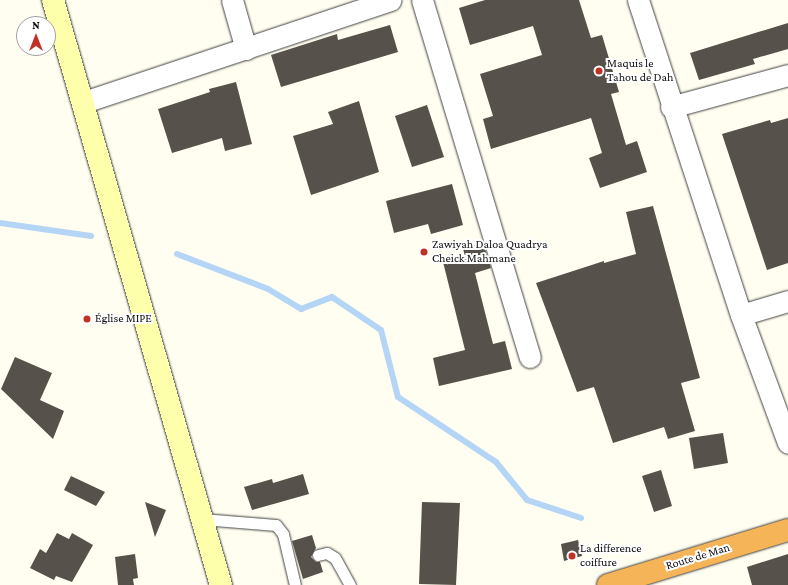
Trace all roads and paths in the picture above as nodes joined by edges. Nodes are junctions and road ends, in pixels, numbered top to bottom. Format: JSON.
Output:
{"nodes":[{"id":1,"x":54,"y":0,"type":"edge"},
{"id":2,"x":232,"y":0,"type":"edge"},
{"id":3,"x":390,"y":0,"type":"edge"},
{"id":4,"x":422,"y":0,"type":"edge"},
{"id":5,"x":638,"y":0,"type":"edge"},
{"id":6,"x":246,"y":49,"type":"junction"},
{"id":7,"x":788,"y":75,"type":"edge"},
{"id":8,"x":84,"y":102,"type":"junction"},
{"id":9,"x":671,"y":107,"type":"junction"},
{"id":10,"x":788,"y":301,"type":"edge"},
{"id":11,"x":741,"y":315,"type":"junction"},
{"id":12,"x":530,"y":356,"type":"dead end"},
{"id":13,"x":788,"y":443,"type":"edge"},
{"id":14,"x":202,"y":519,"type":"junction"},
{"id":15,"x":788,"y":530,"type":"edge"},
{"id":16,"x":318,"y":555,"type":"dead end"},
{"id":17,"x":220,"y":585,"type":"edge"},
{"id":18,"x":295,"y":585,"type":"edge"},
{"id":19,"x":350,"y":585,"type":"edge"},
{"id":20,"x":608,"y":585,"type":"edge"}],
"edges":[{"from":1,"to":8,"type":"street"},
{"from":2,"to":6,"type":"street"},
{"from":3,"to":6,"type":"street"},
{"from":4,"to":12,"type":"street"},
{"from":5,"to":9,"type":"street"},
{"from":6,"to":8,"type":"street"},
{"from":7,"to":9,"type":"street"},
{"from":8,"to":14,"type":"street"},
{"from":9,"to":11,"type":"street"},
{"from":10,"to":11,"type":"street"},
{"from":11,"to":13,"type":"street"},
{"from":14,"to":17,"type":"street"},
{"from":14,"to":18,"type":"lane"},
{"from":15,"to":20,"type":"highway","name":"Route de Man"},
{"from":16,"to":19,"type":"lane"}]}
